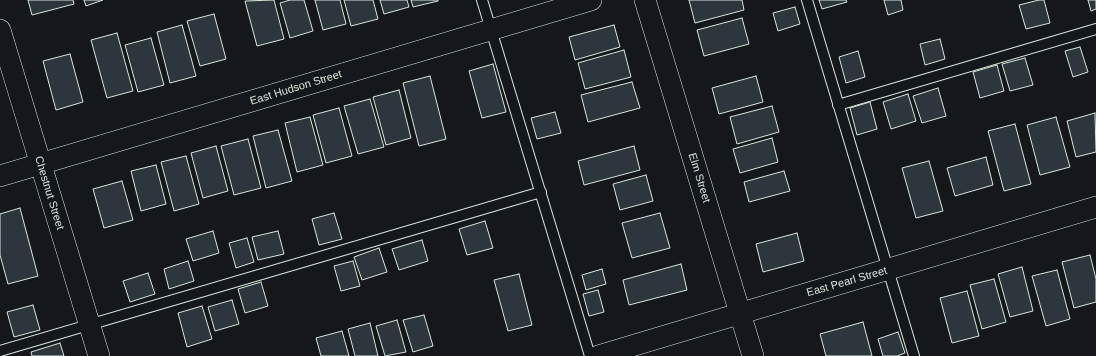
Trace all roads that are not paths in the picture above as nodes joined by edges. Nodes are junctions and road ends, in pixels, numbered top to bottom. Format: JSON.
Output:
{"nodes":[{"id":1,"x":482,"y":0,"type":"edge"},
{"id":2,"x":591,"y":0,"type":"edge"},
{"id":3,"x":645,"y":0,"type":"edge"},
{"id":4,"x":807,"y":0,"type":"edge"},
{"id":5,"x":1096,"y":28,"type":"edge"},
{"id":6,"x":0,"y":30,"type":"edge"},
{"id":7,"x":491,"y":30,"type":"junction"},
{"id":8,"x":838,"y":105,"type":"junction"},
{"id":9,"x":40,"y":164,"type":"junction"},
{"id":10,"x":0,"y":176,"type":"edge"},
{"id":11,"x":541,"y":192,"type":"junction"},
{"id":12,"x":1096,"y":207,"type":"edge"},
{"id":13,"x":888,"y":270,"type":"junction"},
{"id":14,"x":740,"y":313,"type":"junction"},
{"id":15,"x":89,"y":324,"type":"junction"},
{"id":16,"x":0,"y":351,"type":"edge"},
{"id":17,"x":99,"y":356,"type":"edge"},
{"id":18,"x":590,"y":356,"type":"edge"},
{"id":19,"x":598,"y":356,"type":"edge"},
{"id":20,"x":754,"y":356,"type":"edge"},
{"id":21,"x":914,"y":356,"type":"edge"}],
"edges":[{"from":1,"to":7,"type":"lane"},
{"from":2,"to":7,"type":"street","name":"East Hudson Street"},
{"from":3,"to":14,"type":"street","name":"Elm Street"},
{"from":4,"to":8,"type":"lane"},
{"from":5,"to":8,"type":"lane"},
{"from":6,"to":9,"type":"street","name":"Chestnut Street"},
{"from":7,"to":9,"type":"street","name":"East Hudson Street"},
{"from":7,"to":11,"type":"lane"},
{"from":8,"to":13,"type":"lane"},
{"from":9,"to":10,"type":"street","name":"East Hudson Street"},
{"from":9,"to":15,"type":"street","name":"Chestnut Street"},
{"from":11,"to":15,"type":"lane"},
{"from":11,"to":18,"type":"lane"},
{"from":12,"to":13,"type":"street","name":"East Pearl Street"},
{"from":13,"to":14,"type":"street","name":"East Pearl Street"},
{"from":13,"to":21,"type":"lane"},
{"from":14,"to":19,"type":"street","name":"East Pearl Street"},
{"from":14,"to":20,"type":"street","name":"Elm Street"},
{"from":15,"to":16,"type":"lane"},
{"from":15,"to":17,"type":"street","name":"Chestnut Street"}]}
